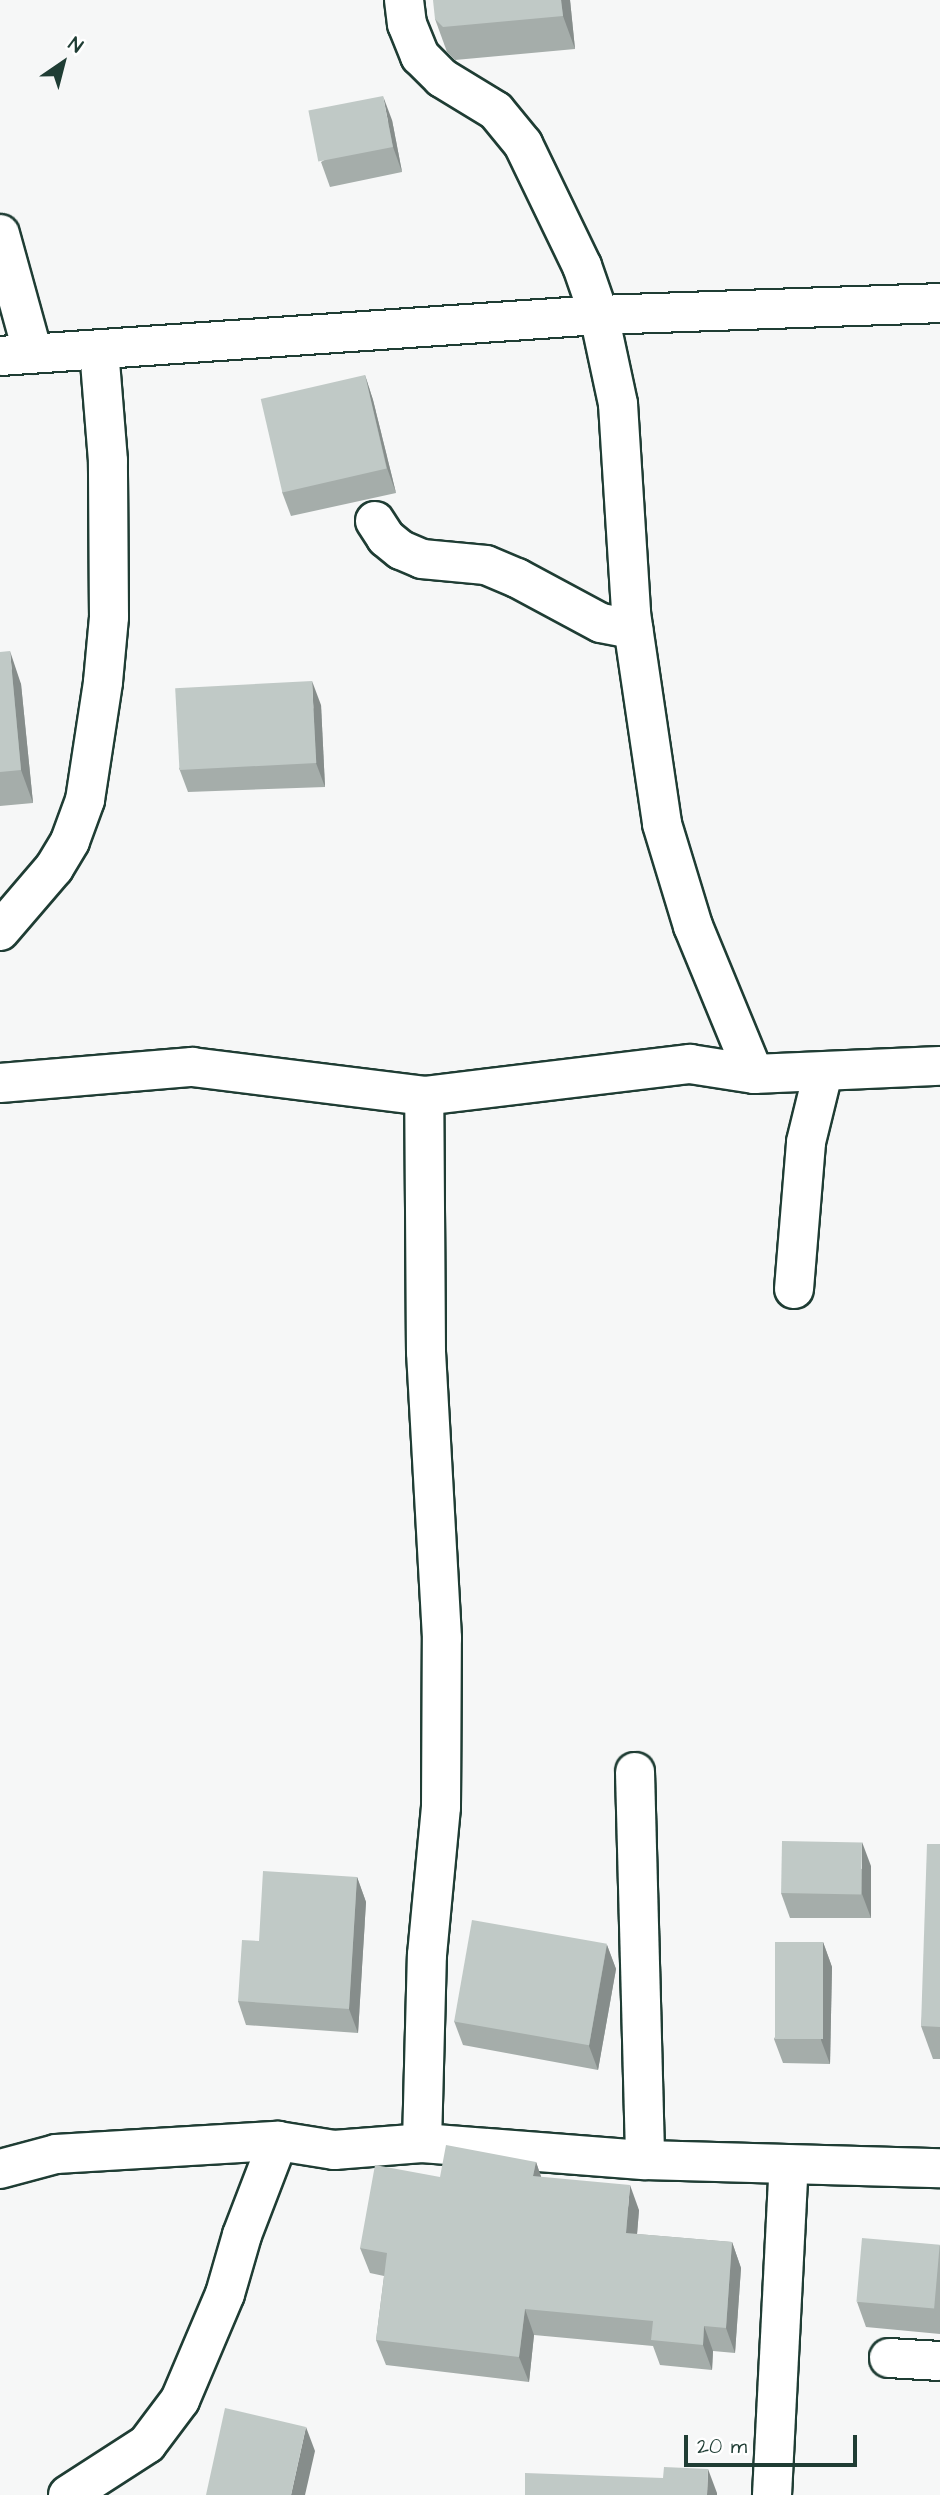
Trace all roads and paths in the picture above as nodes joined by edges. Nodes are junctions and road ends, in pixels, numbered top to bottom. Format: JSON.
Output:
{"nodes":[{"id":1,"x":404,"y":0,"type":"edge"},
{"id":2,"x":0,"y":234,"type":"edge"},
{"id":3,"x":940,"y":303,"type":"edge"},
{"id":4,"x":599,"y":316,"type":"junction"},
{"id":5,"x":99,"y":349,"type":"junction"},
{"id":6,"x":16,"y":355,"type":"edge"},
{"id":7,"x":375,"y":521,"type":"dead end"},
{"id":8,"x":634,"y":629,"type":"junction"},
{"id":9,"x":0,"y":931,"type":"edge"},
{"id":10,"x":940,"y":1066,"type":"edge"},
{"id":11,"x":822,"y":1073,"type":"junction"},
{"id":12,"x":754,"y":1074,"type":"junction"},
{"id":13,"x":0,"y":1083,"type":"edge"},
{"id":14,"x":424,"y":1096,"type":"junction"},
{"id":15,"x":794,"y":1289,"type":"dead end"},
{"id":16,"x":635,"y":1772,"type":"dead end"},
{"id":17,"x":278,"y":2141,"type":"junction"},
{"id":18,"x":422,"y":2143,"type":"junction"},
{"id":19,"x":645,"y":2160,"type":"junction"},
{"id":20,"x":789,"y":2164,"type":"junction"},
{"id":21,"x":940,"y":2168,"type":"edge"},
{"id":22,"x":0,"y":2169,"type":"edge"},
{"id":23,"x":889,"y":2358,"type":"dead end"},
{"id":24,"x":940,"y":2361,"type":"edge"},
{"id":25,"x":68,"y":2495,"type":"edge"},
{"id":26,"x":772,"y":2495,"type":"edge"}],
"edges":[{"from":1,"to":4,"type":"street"},
{"from":2,"to":6,"type":"street"},
{"from":3,"to":4,"type":"street"},
{"from":4,"to":5,"type":"street"},
{"from":4,"to":8,"type":"street"},
{"from":5,"to":6,"type":"street"},
{"from":5,"to":9,"type":"street"},
{"from":7,"to":8,"type":"street"},
{"from":8,"to":12,"type":"street"},
{"from":10,"to":11,"type":"street"},
{"from":11,"to":12,"type":"street"},
{"from":11,"to":15,"type":"street"},
{"from":12,"to":14,"type":"street"},
{"from":13,"to":14,"type":"street"},
{"from":14,"to":18,"type":"street"},
{"from":16,"to":19,"type":"street"},
{"from":17,"to":18,"type":"street"},
{"from":17,"to":22,"type":"street"},
{"from":17,"to":25,"type":"street"},
{"from":18,"to":19,"type":"street"},
{"from":19,"to":20,"type":"street"},
{"from":20,"to":21,"type":"street"},
{"from":20,"to":26,"type":"street"},
{"from":23,"to":24,"type":"street"}]}
